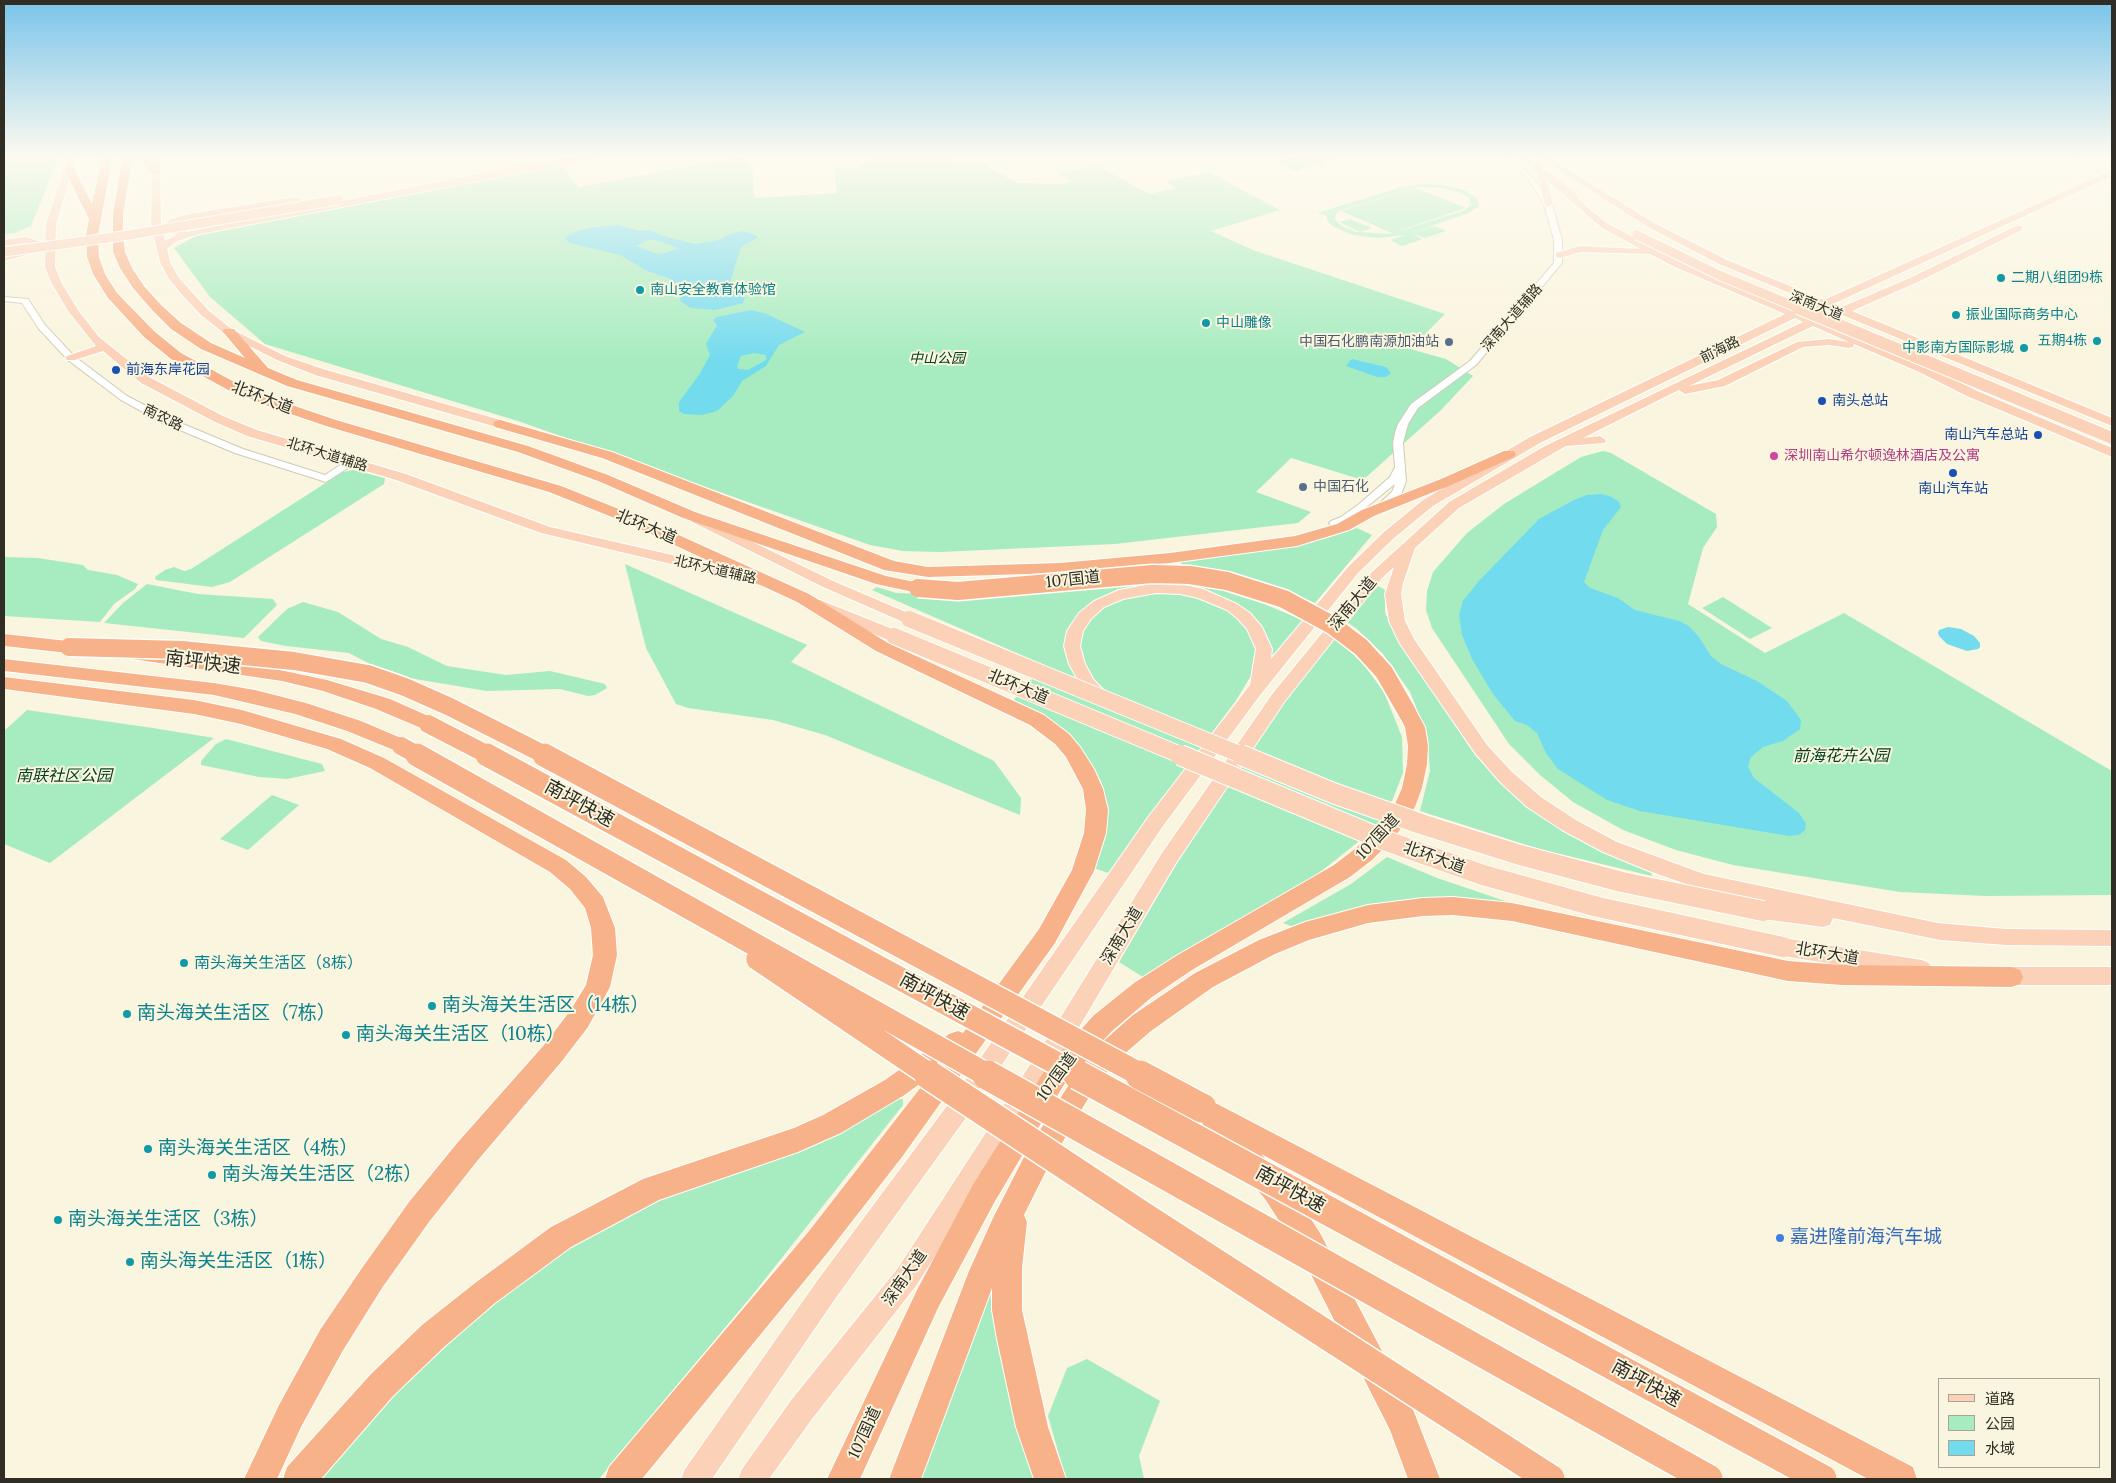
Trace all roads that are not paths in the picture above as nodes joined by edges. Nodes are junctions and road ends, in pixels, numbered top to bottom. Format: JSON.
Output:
{"nodes":[{"id":1,"x":45,"y":223,"type":"edge"},
{"id":2,"x":93,"y":223,"type":"edge"},
{"id":3,"x":118,"y":223,"type":"edge"},
{"id":4,"x":156,"y":223,"type":"edge"},
{"id":5,"x":172,"y":223,"type":"edge"},
{"id":6,"x":196,"y":223,"type":"edge"},
{"id":7,"x":240,"y":223,"type":"edge"},
{"id":8,"x":1553,"y":223,"type":"edge"},
{"id":9,"x":1601,"y":223,"type":"edge"},
{"id":10,"x":1625,"y":223,"type":"edge"},
{"id":11,"x":1629,"y":223,"type":"edge"},
{"id":12,"x":1649,"y":223,"type":"edge"},
{"id":13,"x":2005,"y":223,"type":"edge"},
{"id":14,"x":2029,"y":223,"type":"edge"},
{"id":15,"x":220,"y":227,"type":"junction"},
{"id":16,"x":42,"y":229,"type":"junction"},
{"id":17,"x":1642,"y":233,"type":"junction"},
{"id":18,"x":4,"y":242,"type":"edge"},
{"id":19,"x":161,"y":249,"type":"junction"},
{"id":20,"x":4,"y":250,"type":"edge"},
{"id":21,"x":1654,"y":252,"type":"junction"},
{"id":22,"x":1560,"y":255,"type":"junction"},
{"id":23,"x":4,"y":258,"type":"edge"},
{"id":24,"x":50,"y":267,"type":"junction"},
{"id":25,"x":1747,"y":272,"type":"junction"},
{"id":26,"x":1868,"y":284,"type":"junction"},
{"id":27,"x":1753,"y":297,"type":"junction"},
{"id":28,"x":1876,"y":297,"type":"junction"},
{"id":29,"x":4,"y":299,"type":"edge"},
{"id":30,"x":1824,"y":303,"type":"junction"},
{"id":31,"x":1844,"y":311,"type":"junction"},
{"id":32,"x":1794,"y":315,"type":"junction"},
{"id":33,"x":1813,"y":322,"type":"junction"},
{"id":34,"x":1766,"y":327,"type":"junction"},
{"id":35,"x":229,"y":332,"type":"junction"},
{"id":36,"x":104,"y":347,"type":"junction"},
{"id":37,"x":1939,"y":350,"type":"junction"},
{"id":38,"x":70,"y":358,"type":"junction"},
{"id":39,"x":1919,"y":368,"type":"junction"},
{"id":40,"x":267,"y":374,"type":"junction"},
{"id":41,"x":1655,"y":397,"type":"junction"},
{"id":42,"x":2112,"y":416,"type":"edge"},
{"id":43,"x":1606,"y":421,"type":"junction"},
{"id":44,"x":2112,"y":422,"type":"edge"},
{"id":45,"x":500,"y":424,"type":"joint"},
{"id":46,"x":2112,"y":427,"type":"edge"},
{"id":47,"x":1622,"y":429,"type":"dead end"},
{"id":48,"x":2112,"y":438,"type":"edge"},
{"id":49,"x":1600,"y":440,"type":"dead end"},
{"id":50,"x":1548,"y":444,"type":"junction"},
{"id":51,"x":2112,"y":446,"type":"edge"},
{"id":52,"x":2112,"y":453,"type":"edge"},
{"id":53,"x":1509,"y":454,"type":"junction"},
{"id":54,"x":352,"y":462,"type":"junction"},
{"id":55,"x":1400,"y":467,"type":"junction"},
{"id":56,"x":1374,"y":512,"type":"junction"},
{"id":57,"x":689,"y":515,"type":"junction"},
{"id":58,"x":1335,"y":523,"type":"dead end"},
{"id":59,"x":1414,"y":540,"type":"junction"},
{"id":60,"x":1353,"y":570,"type":"joint"},
{"id":61,"x":772,"y":583,"type":"junction"},
{"id":62,"x":4,"y":640,"type":"edge"},
{"id":63,"x":888,"y":642,"type":"junction"},
{"id":64,"x":70,"y":647,"type":"junction"},
{"id":65,"x":4,"y":665,"type":"edge"},
{"id":66,"x":4,"y":683,"type":"edge"},
{"id":67,"x":1255,"y":690,"type":"junction"},
{"id":68,"x":1104,"y":699,"type":"junction"},
{"id":69,"x":689,"y":907,"type":"junction"},
{"id":70,"x":1940,"y":932,"type":"junction"},
{"id":71,"x":2112,"y":938,"type":"edge"},
{"id":72,"x":2112,"y":976,"type":"edge"},
{"id":73,"x":2011,"y":977,"type":"junction"},
{"id":74,"x":2112,"y":980,"type":"edge"},
{"id":75,"x":992,"y":1014,"type":"junction"},
{"id":76,"x":1066,"y":1027,"type":"junction"},
{"id":77,"x":1048,"y":1088,"type":"junction"},
{"id":78,"x":1202,"y":1108,"type":"junction"},
{"id":79,"x":1021,"y":1192,"type":"junction"},
{"id":80,"x":260,"y":1479,"type":"edge"},
{"id":81,"x":299,"y":1479,"type":"edge"},
{"id":82,"x":620,"y":1479,"type":"edge"},
{"id":83,"x":695,"y":1479,"type":"edge"},
{"id":84,"x":752,"y":1479,"type":"edge"},
{"id":85,"x":843,"y":1479,"type":"edge"},
{"id":86,"x":905,"y":1479,"type":"edge"},
{"id":87,"x":1050,"y":1479,"type":"edge"},
{"id":88,"x":1424,"y":1479,"type":"edge"},
{"id":89,"x":1550,"y":1479,"type":"edge"},
{"id":90,"x":1708,"y":1479,"type":"edge"},
{"id":91,"x":1822,"y":1479,"type":"edge"},
{"id":92,"x":1901,"y":1479,"type":"edge"}],
"edges":[{"from":1,"to":16,"type":"main road","name":"北环大道辅路"},
{"from":2,"to":61,"type":"highway","name":"北环大道"},
{"from":3,"to":40,"type":"highway","name":"北环大道"},
{"from":4,"to":19,"type":"main road"},
{"from":5,"to":15,"type":"main road"},
{"from":6,"to":20,"type":"main road","bridge":true},
{"from":7,"to":15,"type":"main road"},
{"from":8,"to":22,"type":"street"},
{"from":9,"to":21,"type":"main road","name":"深南大道"},
{"from":10,"to":17,"type":"main road","name":"深南大道"},
{"from":11,"to":17,"type":"main road","name":"深南大道"},
{"from":12,"to":25,"type":"main road","name":"深南大道"},
{"from":13,"to":26,"type":"main road","name":"前海路"},
{"from":14,"to":28,"type":"main road","name":"前海路"},
{"from":15,"to":19,"type":"main road"},
{"from":16,"to":18,"type":"main road"},
{"from":16,"to":24,"type":"main road","name":"北环大道辅路"},
{"from":17,"to":46,"type":"main road","name":"深南大道"},
{"from":17,"to":48,"type":"main road","name":"深南大道","bridge":true},
{"from":18,"to":23,"type":"main road"},
{"from":19,"to":35,"type":"main road"},
{"from":21,"to":22,"type":"main road"},
{"from":21,"to":27,"type":"main road","name":"深南大道"},
{"from":22,"to":55,"type":"street","name":"深南大道辅路"},
{"from":23,"to":24,"type":"main road"},
{"from":24,"to":36,"type":"main road","name":"北环大道辅路"},
{"from":25,"to":26,"type":"main road"},
{"from":25,"to":30,"type":"main road","name":"深南大道"},
{"from":26,"to":30,"type":"main road","name":"前海路"},
{"from":27,"to":32,"type":"main road","name":"深南大道"},
{"from":27,"to":34,"type":"main road"},
{"from":28,"to":31,"type":"main road","name":"前海路"},
{"from":28,"to":37,"type":"main road"},
{"from":29,"to":38,"type":"street","name":"南农路"},
{"from":30,"to":31,"type":"main road","name":"深南大道"},
{"from":30,"to":32,"type":"main road","name":"前海路"},
{"from":31,"to":33,"type":"main road","name":"前海路"},
{"from":31,"to":37,"type":"main road","name":"深南大道"},
{"from":32,"to":33,"type":"main road","name":"深南大道"},
{"from":32,"to":34,"type":"main road","name":"前海路"},
{"from":33,"to":39,"type":"main road","name":"深南大道"},
{"from":33,"to":41,"type":"main road","name":"前海路"},
{"from":34,"to":50,"type":"main road","name":"前海路"},
{"from":35,"to":40,"type":"highway"},
{"from":35,"to":45,"type":"main road"},
{"from":36,"to":38,"type":"main road"},
{"from":36,"to":54,"type":"main road","name":"北环大道辅路"},
{"from":37,"to":42,"type":"main road"},
{"from":37,"to":44,"type":"main road","name":"深南大道"},
{"from":38,"to":54,"type":"street","name":"南农路"},
{"from":39,"to":41,"type":"main road"},
{"from":39,"to":51,"type":"main road"},
{"from":39,"to":52,"type":"main road","name":"深南大道"},
{"from":40,"to":57,"type":"highway","name":"北环大道"},
{"from":41,"to":43,"type":"main road","name":"前海路"},
{"from":43,"to":47,"type":"main road"},
{"from":43,"to":50,"type":"main road","name":"前海路"},
{"from":45,"to":56,"type":"highway"},
{"from":49,"to":50,"type":"main road"},
{"from":50,"to":53,"type":"main road","name":"前海路"},
{"from":50,"to":59,"type":"main road","name":"深南大道"},
{"from":53,"to":56,"type":"highway"},
{"from":53,"to":60,"type":"main road","name":"前海路"},
{"from":54,"to":61,"type":"main road","name":"北环大道辅路"},
{"from":55,"to":56,"type":"street","name":"深南大道辅路"},
{"from":55,"to":58,"type":"street"},
{"from":57,"to":68,"type":"main road","name":"北环大道","bridge":true},
{"from":57,"to":77,"type":"highway","name":"107国道","bridge":true},
{"from":59,"to":70,"type":"main road"},
{"from":59,"to":76,"type":"main road","name":"深南大道"},
{"from":60,"to":67,"type":"main road","name":"深南大道"},
{"from":61,"to":63,"type":"highway","name":"北环大道"},
{"from":62,"to":64,"type":"highway","name":"南坪快速"},
{"from":63,"to":73,"type":"main road","name":"北环大道","bridge":true},
{"from":63,"to":75,"type":"highway"},
{"from":64,"to":78,"type":"highway","bridge":true},
{"from":64,"to":91,"type":"highway","name":"南坪快速","bridge":true},
{"from":65,"to":69,"type":"highway","name":"南坪快速","bridge":true},
{"from":66,"to":80,"type":"highway"},
{"from":67,"to":68,"type":"main road"},
{"from":67,"to":83,"type":"main road","name":"深南大道"},
{"from":68,"to":70,"type":"main road","name":"北环大道","bridge":true},
{"from":69,"to":89,"type":"highway","bridge":true},
{"from":69,"to":90,"type":"highway","name":"南坪快速","bridge":true},
{"from":70,"to":71,"type":"main road","name":"北环大道"},
{"from":72,"to":73,"type":"main road","name":"北环大道"},
{"from":73,"to":74,"type":"main road"},
{"from":73,"to":79,"type":"highway"},
{"from":75,"to":81,"type":"highway"},
{"from":75,"to":82,"type":"highway"},
{"from":76,"to":77,"type":"highway"},
{"from":76,"to":84,"type":"main road","name":"深南大道"},
{"from":77,"to":85,"type":"highway","name":"107国道"},
{"from":78,"to":88,"type":"highway","bridge":true},
{"from":78,"to":92,"type":"highway"},
{"from":79,"to":86,"type":"highway"},
{"from":79,"to":87,"type":"highway"}]}
